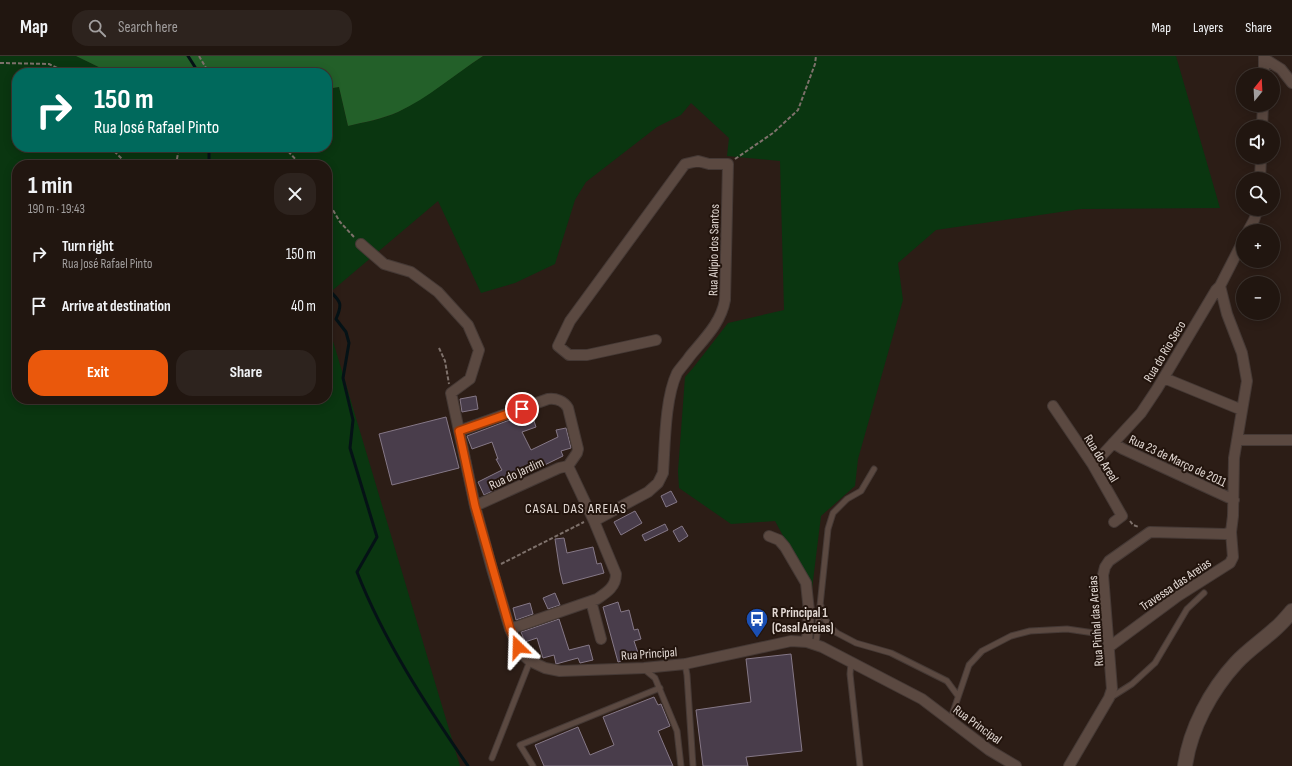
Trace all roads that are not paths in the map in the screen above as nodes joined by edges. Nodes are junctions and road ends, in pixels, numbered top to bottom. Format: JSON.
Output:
{"nodes":[{"id":1,"x":1265,"y":57,"type":"edge"},
{"id":2,"x":1264,"y":68,"type":"edge"},
{"id":3,"x":1292,"y":83,"type":"edge"},
{"id":4,"x":361,"y":244,"type":"road end"},
{"id":5,"x":1236,"y":255,"type":"edge"},
{"id":6,"x":1220,"y":286,"type":"junction"},
{"id":7,"x":656,"y":340,"type":"dead end"},
{"id":8,"x":1164,"y":378,"type":"junction"},
{"id":9,"x":1053,"y":406,"type":"dead end"},
{"id":10,"x":1242,"y":410,"type":"junction"},
{"id":11,"x":459,"y":431,"type":"junction"},
{"id":12,"x":1237,"y":440,"type":"junction"},
{"id":13,"x":1292,"y":440,"type":"edge"},
{"id":14,"x":1113,"y":443,"type":"junction"},
{"id":15,"x":1093,"y":465,"type":"junction"},
{"id":16,"x":568,"y":466,"type":"junction"},
{"id":17,"x":874,"y":468,"type":"dead end"},
{"id":18,"x":1234,"y":500,"type":"junction"},
{"id":19,"x":475,"y":506,"type":"junction"},
{"id":20,"x":1118,"y":518,"type":"road end"},
{"id":21,"x":594,"y":521,"type":"junction"},
{"id":22,"x":1231,"y":532,"type":"junction"},
{"id":23,"x":769,"y":536,"type":"dead end"},
{"id":24,"x":1204,"y":593,"type":"dead end"},
{"id":25,"x":592,"y":601,"type":"junction"},
{"id":26,"x":820,"y":603,"type":"junction"},
{"id":27,"x":1292,"y":611,"type":"edge"},
{"id":28,"x":1292,"y":628,"type":"edge"},
{"id":29,"x":510,"y":629,"type":"junction"},
{"id":30,"x":1276,"y":629,"type":"junction"},
{"id":31,"x":1108,"y":635,"type":"junction"},
{"id":32,"x":601,"y":639,"type":"dead end"},
{"id":33,"x":811,"y":643,"type":"junction"},
{"id":34,"x":1109,"y":647,"type":"junction"},
{"id":35,"x":530,"y":661,"type":"junction"},
{"id":36,"x":851,"y":663,"type":"junction"},
{"id":37,"x":685,"y":664,"type":"junction"},
{"id":38,"x":644,"y":668,"type":"junction"},
{"id":39,"x":660,"y":688,"type":"junction"},
{"id":40,"x":958,"y":696,"type":"junction"},
{"id":41,"x":1109,"y":698,"type":"junction"},
{"id":42,"x":950,"y":721,"type":"junction"},
{"id":43,"x":492,"y":758,"type":"dead end"},
{"id":44,"x":533,"y":766,"type":"edge"},
{"id":45,"x":681,"y":766,"type":"edge"},
{"id":46,"x":693,"y":766,"type":"edge"},
{"id":47,"x":860,"y":766,"type":"edge"},
{"id":48,"x":1016,"y":766,"type":"edge"},
{"id":49,"x":1069,"y":766,"type":"edge"},
{"id":50,"x":1185,"y":766,"type":"edge"}],
"edges":[{"from":1,"to":2,"type":"street"},
{"from":1,"to":3,"type":"street"},
{"from":4,"to":11,"type":"street","name":"Rua Principal"},
{"from":5,"to":6,"type":"street","name":"Rua do Rio Seco"},
{"from":6,"to":8,"type":"street","name":"Rua do Rio Seco"},
{"from":6,"to":10,"type":"street"},
{"from":7,"to":21,"type":"street","name":"Rua Alípio dos Santos"},
{"from":8,"to":10,"type":"street"},
{"from":8,"to":14,"type":"street","name":"Rua do Rio Seco"},
{"from":9,"to":15,"type":"street","name":"Rua do Areal"},
{"from":10,"to":12,"type":"street"},
{"from":11,"to":16,"type":"street"},
{"from":11,"to":19,"type":"street","name":"Rua Principal"},
{"from":12,"to":13,"type":"street"},
{"from":12,"to":18,"type":"street"},
{"from":14,"to":15,"type":"street","name":"Rua do Rio Seco"},
{"from":14,"to":18,"type":"street","name":"Rua 23 de Março de 2011"},
{"from":15,"to":20,"type":"street","name":"Rua do Areal"},
{"from":16,"to":19,"type":"street","name":"Rua do Jardim"},
{"from":16,"to":21,"type":"street"},
{"from":17,"to":26,"type":"lane"},
{"from":18,"to":22,"type":"street"},
{"from":19,"to":29,"type":"street","name":"Rua Principal"},
{"from":21,"to":25,"type":"street"},
{"from":22,"to":31,"type":"street","name":"Rua Pinhal das Areias"},
{"from":22,"to":34,"type":"street","name":"Travessa das Areias"},
{"from":23,"to":33,"type":"street"},
{"from":24,"to":41,"type":"lane"},
{"from":25,"to":29,"type":"street"},
{"from":25,"to":32,"type":"street"},
{"from":26,"to":33,"type":"lane"},
{"from":26,"to":40,"type":"lane"},
{"from":27,"to":30,"type":"main road"},
{"from":28,"to":30,"type":"main road"},
{"from":29,"to":35,"type":"street","name":"Rua Principal"},
{"from":30,"to":50,"type":"main road"},
{"from":31,"to":34,"type":"street","name":"Rua Pinhal das Areias"},
{"from":31,"to":40,"type":"lane"},
{"from":33,"to":36,"type":"street","name":"Rua Principal"},
{"from":33,"to":37,"type":"street","name":"Rua Principal"},
{"from":34,"to":41,"type":"street","name":"Rua Pinhal das Areias"},
{"from":35,"to":38,"type":"street","name":"Rua Principal"},
{"from":35,"to":43,"type":"lane"},
{"from":36,"to":42,"type":"street","name":"Rua Principal"},
{"from":36,"to":47,"type":"lane"},
{"from":37,"to":38,"type":"street","name":"Rua Principal"},
{"from":37,"to":46,"type":"lane"},
{"from":38,"to":39,"type":"lane"},
{"from":39,"to":44,"type":"lane"},
{"from":39,"to":45,"type":"lane"},
{"from":40,"to":42,"type":"lane"},
{"from":41,"to":49,"type":"street","name":"Rua Pinhal das Areias"},
{"from":42,"to":48,"type":"street","name":"Rua Principal"}]}
